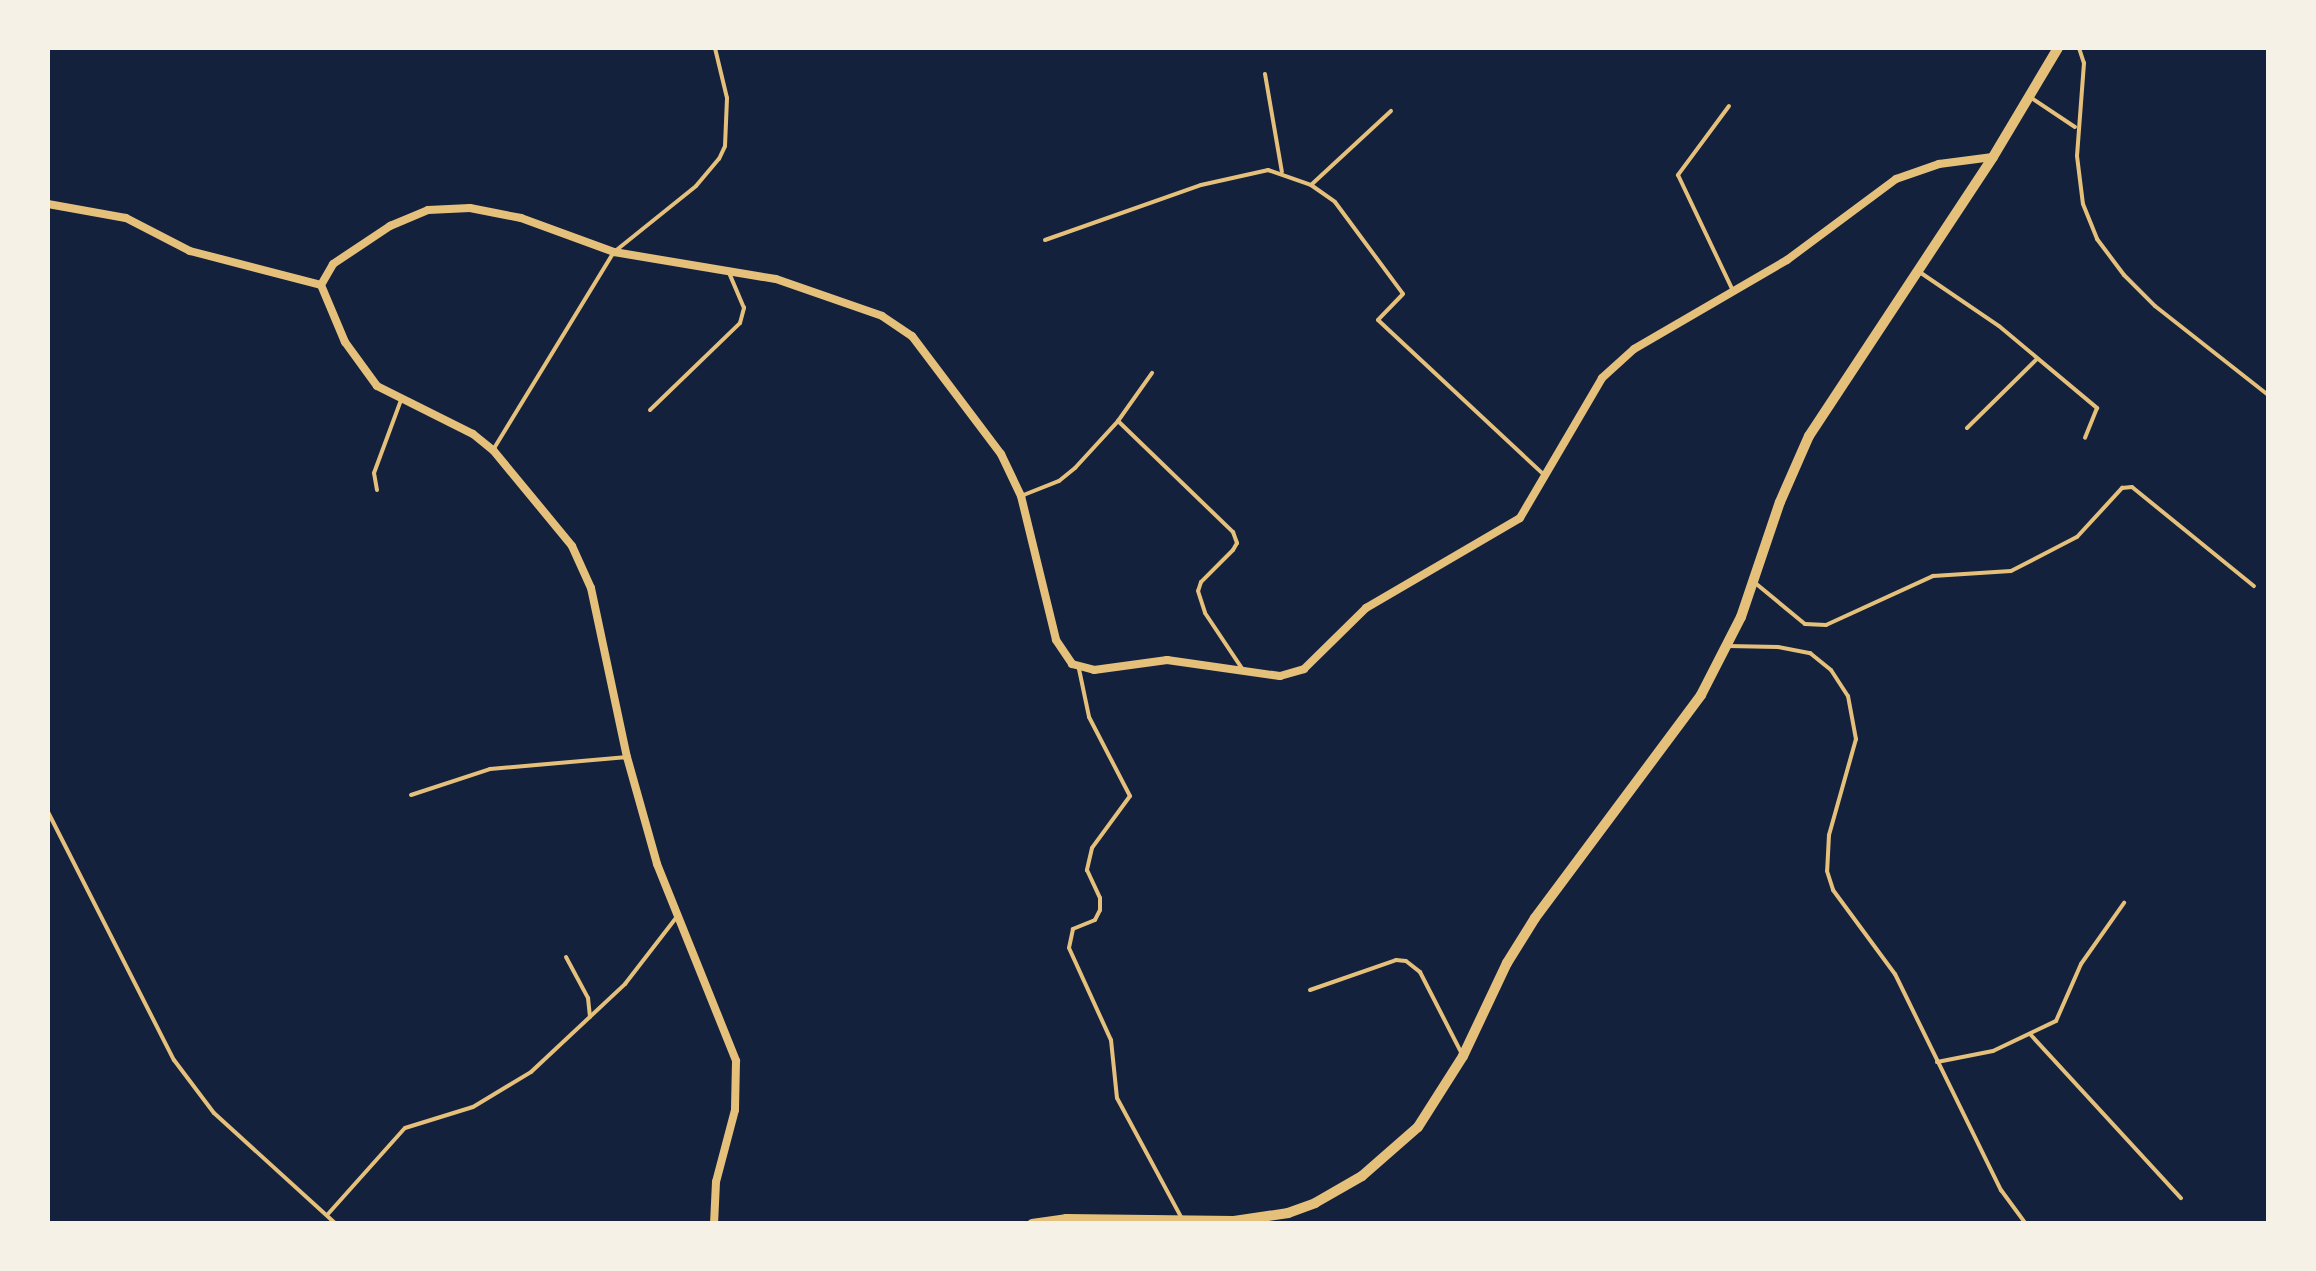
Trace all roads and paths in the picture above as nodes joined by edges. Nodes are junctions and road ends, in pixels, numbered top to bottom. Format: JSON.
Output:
{"nodes":[{"id":1,"x":715,"y":48,"type":"edge"},
{"id":2,"x":2058,"y":48,"type":"edge"},
{"id":3,"x":2080,"y":48,"type":"edge"},
{"id":4,"x":1265,"y":74,"type":"dead end"},
{"id":5,"x":2030,"y":97,"type":"junction"},
{"id":6,"x":1729,"y":106,"type":"dead end"},
{"id":7,"x":1391,"y":111,"type":"dead end"},
{"id":8,"x":2075,"y":127,"type":"junction"},
{"id":9,"x":1993,"y":157,"type":"junction"},
{"id":10,"x":1282,"y":172,"type":"junction"},
{"id":11,"x":1311,"y":185,"type":"junction"},
{"id":12,"x":48,"y":204,"type":"edge"},
{"id":13,"x":1045,"y":240,"type":"dead end"},
{"id":14,"x":614,"y":252,"type":"junction"},
{"id":15,"x":728,"y":268,"type":"junction"},
{"id":16,"x":1918,"y":270,"type":"junction"},
{"id":17,"x":320,"y":285,"type":"junction"},
{"id":18,"x":1733,"y":291,"type":"junction"},
{"id":19,"x":2037,"y":359,"type":"junction"},
{"id":20,"x":1152,"y":373,"type":"dead end"},
{"id":21,"x":2268,"y":395,"type":"edge"},
{"id":22,"x":401,"y":400,"type":"junction"},
{"id":23,"x":650,"y":410,"type":"dead end"},
{"id":24,"x":1118,"y":421,"type":"junction"},
{"id":25,"x":1967,"y":428,"type":"dead end"},
{"id":26,"x":2086,"y":438,"type":"dead end"},
{"id":27,"x":493,"y":450,"type":"junction"},
{"id":28,"x":1546,"y":477,"type":"junction"},
{"id":29,"x":377,"y":490,"type":"dead end"},
{"id":30,"x":1020,"y":496,"type":"junction"},
{"id":31,"x":1754,"y":582,"type":"junction"},
{"id":32,"x":2254,"y":586,"type":"dead end"},
{"id":33,"x":1728,"y":646,"type":"junction"},
{"id":34,"x":1079,"y":670,"type":"junction"},
{"id":35,"x":1246,"y":674,"type":"junction"},
{"id":36,"x":626,"y":757,"type":"junction"},
{"id":37,"x":411,"y":794,"type":"dead end"},
{"id":38,"x":48,"y":812,"type":"edge"},
{"id":39,"x":2124,"y":902,"type":"dead end"},
{"id":40,"x":676,"y":918,"type":"junction"},
{"id":41,"x":566,"y":957,"type":"dead end"},
{"id":42,"x":1310,"y":990,"type":"dead end"},
{"id":43,"x":590,"y":1018,"type":"junction"},
{"id":44,"x":2030,"y":1034,"type":"junction"},
{"id":45,"x":1463,"y":1056,"type":"junction"},
{"id":46,"x":1937,"y":1062,"type":"junction"},
{"id":47,"x":2182,"y":1198,"type":"dead end"},
{"id":48,"x":328,"y":1214,"type":"junction"},
{"id":49,"x":1184,"y":1222,"type":"edge"},
{"id":50,"x":1204,"y":1223,"type":"edge"},
{"id":51,"x":336,"y":1224,"type":"edge"},
{"id":52,"x":714,"y":1224,"type":"edge"},
{"id":53,"x":1032,"y":1224,"type":"edge"},
{"id":54,"x":2026,"y":1224,"type":"edge"}],
"edges":[{"from":1,"to":14,"type":"lane"},
{"from":2,"to":5,"type":"street"},
{"from":3,"to":8,"type":"lane"},
{"from":4,"to":10,"type":"lane"},
{"from":5,"to":8,"type":"lane"},
{"from":5,"to":9,"type":"street"},
{"from":6,"to":18,"type":"lane"},
{"from":7,"to":11,"type":"lane"},
{"from":8,"to":21,"type":"lane"},
{"from":9,"to":16,"type":"street"},
{"from":9,"to":18,"type":"street"},
{"from":10,"to":11,"type":"lane"},
{"from":10,"to":13,"type":"lane"},
{"from":11,"to":28,"type":"lane"},
{"from":12,"to":17,"type":"street"},
{"from":14,"to":15,"type":"street"},
{"from":14,"to":17,"type":"street"},
{"from":14,"to":27,"type":"lane"},
{"from":15,"to":23,"type":"lane"},
{"from":15,"to":30,"type":"street"},
{"from":16,"to":19,"type":"lane"},
{"from":16,"to":31,"type":"street"},
{"from":17,"to":22,"type":"street"},
{"from":18,"to":28,"type":"street"},
{"from":19,"to":25,"type":"lane"},
{"from":19,"to":26,"type":"lane"},
{"from":20,"to":24,"type":"lane"},
{"from":22,"to":27,"type":"street"},
{"from":22,"to":29,"type":"lane"},
{"from":24,"to":30,"type":"lane"},
{"from":24,"to":35,"type":"lane"},
{"from":27,"to":36,"type":"street"},
{"from":28,"to":35,"type":"street"},
{"from":30,"to":34,"type":"street"},
{"from":31,"to":32,"type":"lane"},
{"from":31,"to":33,"type":"street"},
{"from":33,"to":45,"type":"street"},
{"from":33,"to":46,"type":"lane"},
{"from":34,"to":35,"type":"street"},
{"from":34,"to":49,"type":"lane"},
{"from":36,"to":37,"type":"lane"},
{"from":36,"to":40,"type":"street"},
{"from":38,"to":48,"type":"lane"},
{"from":39,"to":44,"type":"lane"},
{"from":40,"to":43,"type":"lane"},
{"from":40,"to":52,"type":"street"},
{"from":41,"to":43,"type":"lane"},
{"from":42,"to":45,"type":"lane"},
{"from":43,"to":48,"type":"lane"},
{"from":44,"to":46,"type":"lane"},
{"from":44,"to":47,"type":"lane"},
{"from":45,"to":50,"type":"street"},
{"from":46,"to":54,"type":"lane"},
{"from":48,"to":51,"type":"lane"},
{"from":49,"to":50,"type":"street"},
{"from":49,"to":53,"type":"street"}]}
